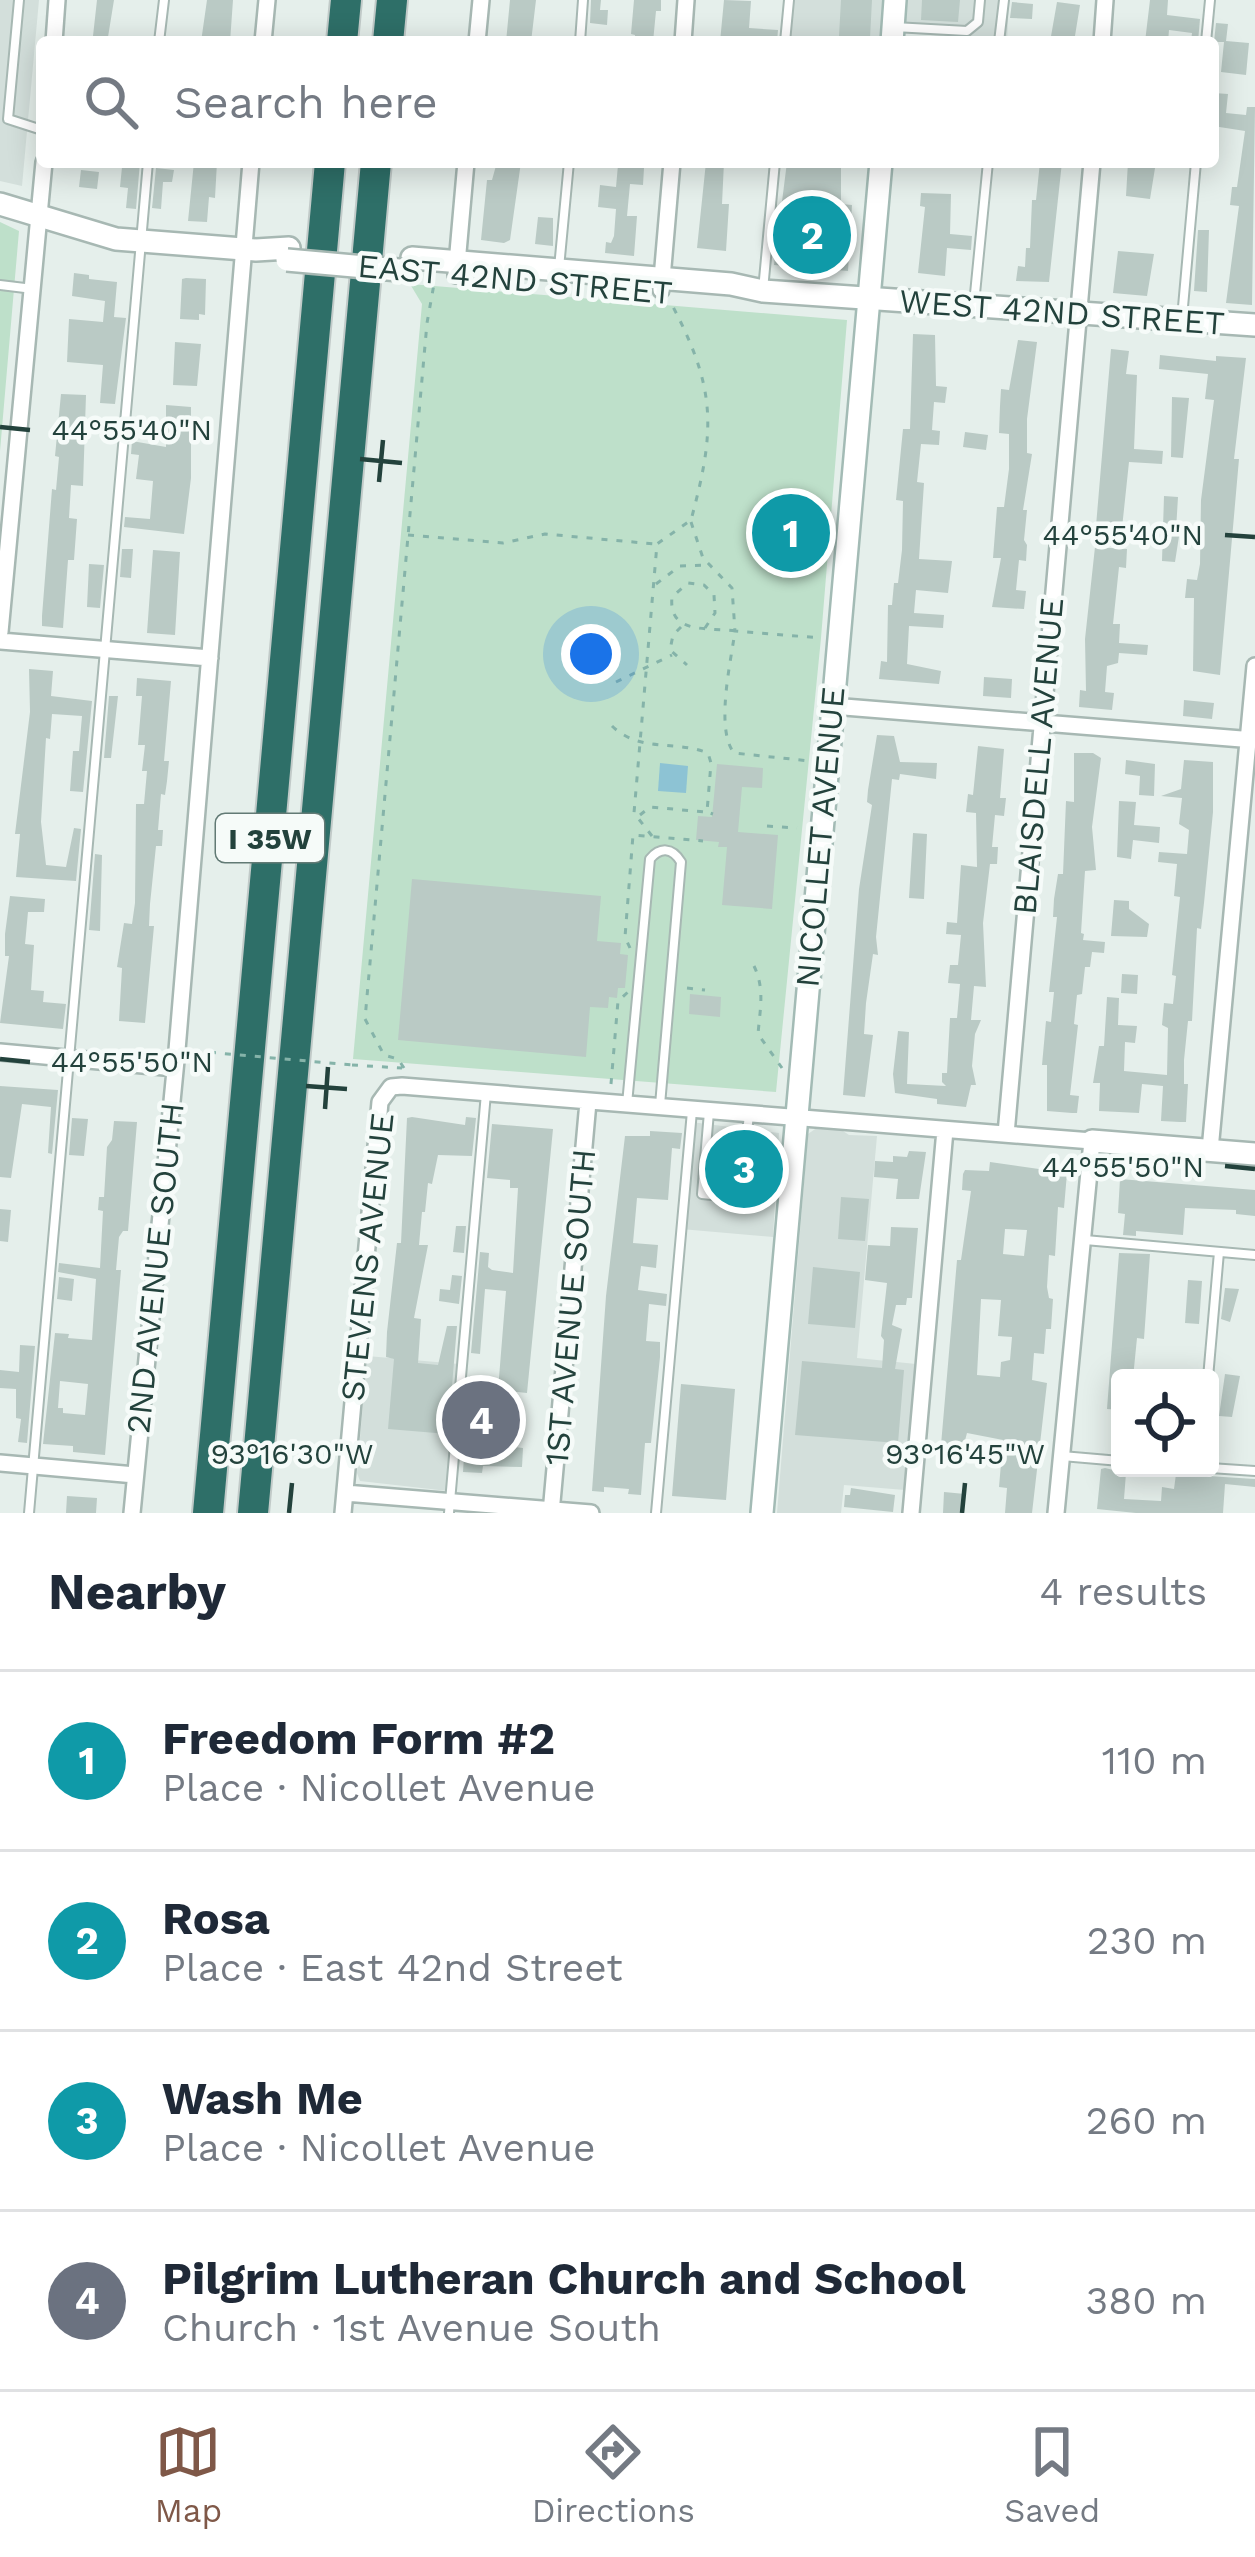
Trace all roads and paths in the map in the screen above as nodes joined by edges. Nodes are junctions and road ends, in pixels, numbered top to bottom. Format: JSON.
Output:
{"nodes":[{"id":1,"x":19,"y":0,"type":"edge"},
{"id":2,"x":58,"y":0,"type":"edge"},
{"id":3,"x":164,"y":0,"type":"edge"},
{"id":4,"x":267,"y":0,"type":"edge"},
{"id":5,"x":346,"y":0,"type":"edge"},
{"id":6,"x":392,"y":0,"type":"edge"},
{"id":7,"x":481,"y":0,"type":"edge"},
{"id":8,"x":583,"y":0,"type":"edge"},
{"id":9,"x":686,"y":0,"type":"edge"},
{"id":10,"x":789,"y":0,"type":"edge"},
{"id":11,"x":895,"y":0,"type":"edge"},
{"id":12,"x":980,"y":0,"type":"edge"},
{"id":13,"x":1004,"y":0,"type":"edge"},
{"id":14,"x":1105,"y":0,"type":"edge"},
{"id":15,"x":1210,"y":0,"type":"edge"},
{"id":16,"x":892,"y":34,"type":"edge"},
{"id":17,"x":55,"y":36,"type":"edge"},
{"id":18,"x":161,"y":36,"type":"edge"},
{"id":19,"x":264,"y":36,"type":"edge"},
{"id":20,"x":343,"y":36,"type":"edge"},
{"id":21,"x":389,"y":36,"type":"edge"},
{"id":22,"x":478,"y":36,"type":"edge"},
{"id":23,"x":580,"y":36,"type":"edge"},
{"id":24,"x":683,"y":36,"type":"edge"},
{"id":25,"x":786,"y":36,"type":"edge"},
{"id":26,"x":1001,"y":36,"type":"edge"},
{"id":27,"x":1102,"y":36,"type":"edge"},
{"id":28,"x":1207,"y":36,"type":"edge"},
{"id":29,"x":36,"y":128,"type":"edge"},
{"id":30,"x":44,"y":168,"type":"edge"},
{"id":31,"x":147,"y":168,"type":"edge"},
{"id":32,"x":250,"y":168,"type":"edge"},
{"id":33,"x":329,"y":168,"type":"edge"},
{"id":34,"x":375,"y":168,"type":"edge"},
{"id":35,"x":465,"y":168,"type":"edge"},
{"id":36,"x":567,"y":168,"type":"edge"},
{"id":37,"x":672,"y":168,"type":"edge"},
{"id":38,"x":774,"y":168,"type":"edge"},
{"id":39,"x":880,"y":168,"type":"edge"},
{"id":40,"x":987,"y":168,"type":"edge"},
{"id":41,"x":1091,"y":168,"type":"edge"},
{"id":42,"x":1195,"y":168,"type":"edge"},
{"id":43,"x":0,"y":203,"type":"edge"},
{"id":44,"x":40,"y":216,"type":"junction"},
{"id":45,"x":141,"y":241,"type":"junction"},
{"id":46,"x":242,"y":249,"type":"junction"},
{"id":47,"x":456,"y":268,"type":"junction"},
{"id":48,"x":559,"y":269,"type":"junction"},
{"id":49,"x":434,"y":284,"type":"dead end"},
{"id":50,"x":0,"y":286,"type":"edge"},
{"id":51,"x":33,"y":289,"type":"junction"},
{"id":52,"x":664,"y":290,"type":"junction"},
{"id":53,"x":764,"y":291,"type":"junction"},
{"id":54,"x":869,"y":299,"type":"junction"},
{"id":55,"x":974,"y":305,"type":"junction"},
{"id":56,"x":1079,"y":313,"type":"junction"},
{"id":57,"x":1182,"y":319,"type":"junction"},
{"id":58,"x":1255,"y":326,"type":"edge"},
{"id":59,"x":691,"y":520,"type":"junction"},
{"id":60,"x":407,"y":535,"type":"junction"},
{"id":61,"x":657,"y":544,"type":"junction"},
{"id":62,"x":708,"y":565,"type":"junction"},
{"id":63,"x":654,"y":587,"type":"junction"},
{"id":64,"x":683,"y":626,"type":"junction"},
{"id":65,"x":705,"y":628,"type":"junction"},
{"id":66,"x":735,"y":631,"type":"junction"},
{"id":67,"x":0,"y":632,"type":"edge"},
{"id":68,"x":821,"y":638,"type":"dead end"},
{"id":69,"x":0,"y":641,"type":"edge"},
{"id":70,"x":106,"y":650,"type":"junction"},
{"id":71,"x":672,"y":656,"type":"junction"},
{"id":72,"x":210,"y":658,"type":"junction"},
{"id":73,"x":687,"y":665,"type":"dead end"},
{"id":74,"x":1255,"y":666,"type":"edge"},
{"id":75,"x":646,"y":670,"type":"junction"},
{"id":76,"x":616,"y":682,"type":"dead end"},
{"id":77,"x":832,"y":706,"type":"junction"},
{"id":78,"x":1040,"y":723,"type":"junction"},
{"id":79,"x":612,"y":726,"type":"dead end"},
{"id":80,"x":1251,"y":740,"type":"edge"},
{"id":81,"x":640,"y":744,"type":"junction"},
{"id":82,"x":810,"y":761,"type":"dead end"},
{"id":83,"x":637,"y":818,"type":"junction"},
{"id":84,"x":767,"y":826,"type":"dead end"},
{"id":85,"x":797,"y":828,"type":"dead end"},
{"id":86,"x":652,"y":836,"type":"junction"},
{"id":87,"x":703,"y":841,"type":"dead end"},
{"id":88,"x":633,"y":953,"type":"dead end"},
{"id":89,"x":754,"y":965,"type":"dead end"},
{"id":90,"x":630,"y":983,"type":"dead end"},
{"id":91,"x":687,"y":988,"type":"dead end"},
{"id":92,"x":705,"y":990,"type":"dead end"},
{"id":93,"x":195,"y":1051,"type":"dead end"},
{"id":94,"x":0,"y":1052,"type":"edge"},
{"id":95,"x":69,"y":1058,"type":"junction"},
{"id":96,"x":175,"y":1068,"type":"junction"},
{"id":97,"x":783,"y":1070,"type":"dead end"},
{"id":98,"x":611,"y":1084,"type":"dead end"},
{"id":99,"x":486,"y":1093,"type":"junction"},
{"id":100,"x":588,"y":1102,"type":"junction"},
{"id":101,"x":627,"y":1105,"type":"junction"},
{"id":102,"x":660,"y":1106,"type":"junction"},
{"id":103,"x":701,"y":1110,"type":"junction"},
{"id":104,"x":749,"y":1114,"type":"junction"},
{"id":105,"x":796,"y":1117,"type":"junction"},
{"id":106,"x":945,"y":1130,"type":"junction"},
{"id":107,"x":1006,"y":1135,"type":"junction"},
{"id":108,"x":746,"y":1138,"type":"dead end"},
{"id":109,"x":1092,"y":1141,"type":"junction"},
{"id":110,"x":1210,"y":1150,"type":"junction"},
{"id":111,"x":1255,"y":1154,"type":"edge"},
{"id":112,"x":749,"y":1199,"type":"dead end"},
{"id":113,"x":1083,"y":1240,"type":"junction"},
{"id":114,"x":1220,"y":1252,"type":"junction"},
{"id":115,"x":1255,"y":1255,"type":"edge"},
{"id":116,"x":1209,"y":1369,"type":"edge"},
{"id":117,"x":1062,"y":1456,"type":"junction"},
{"id":118,"x":1111,"y":1460,"type":"edge"},
{"id":119,"x":0,"y":1463,"type":"edge"},
{"id":120,"x":32,"y":1466,"type":"junction"},
{"id":121,"x":1219,"y":1469,"type":"edge"},
{"id":122,"x":1255,"y":1472,"type":"edge"},
{"id":123,"x":135,"y":1475,"type":"junction"},
{"id":124,"x":345,"y":1493,"type":"junction"},
{"id":125,"x":449,"y":1507,"type":"edge"},
{"id":126,"x":552,"y":1512,"type":"edge"},
{"id":127,"x":29,"y":1513,"type":"edge"},
{"id":128,"x":132,"y":1513,"type":"edge"},
{"id":129,"x":208,"y":1513,"type":"edge"},
{"id":130,"x":253,"y":1513,"type":"edge"},
{"id":131,"x":343,"y":1513,"type":"edge"},
{"id":132,"x":591,"y":1513,"type":"edge"},
{"id":133,"x":656,"y":1513,"type":"edge"},
{"id":134,"x":763,"y":1513,"type":"edge"},
{"id":135,"x":911,"y":1513,"type":"edge"},
{"id":136,"x":1056,"y":1513,"type":"edge"}],
"edges":[{"from":1,"to":29,"type":"lane"},
{"from":2,"to":17,"type":"street"},
{"from":3,"to":18,"type":"lane"},
{"from":4,"to":19,"type":"street"},
{"from":5,"to":20,"type":"highway"},
{"from":6,"to":21,"type":"highway"},
{"from":7,"to":22,"type":"street"},
{"from":8,"to":23,"type":"lane"},
{"from":9,"to":24,"type":"street"},
{"from":10,"to":25,"type":"lane"},
{"from":11,"to":16,"type":"street"},
{"from":12,"to":16,"type":"lane"},
{"from":13,"to":26,"type":"lane"},
{"from":14,"to":27,"type":"street"},
{"from":15,"to":28,"type":"lane"},
{"from":30,"to":44,"type":"street"},
{"from":31,"to":45,"type":"lane"},
{"from":32,"to":46,"type":"street","name":"2ND AVENUE SOUTH"},
{"from":33,"to":129,"type":"highway","number":"I 35W"},
{"from":34,"to":130,"type":"highway","number":"I 35W"},
{"from":35,"to":47,"type":"street"},
{"from":36,"to":48,"type":"lane"},
{"from":37,"to":52,"type":"street"},
{"from":38,"to":53,"type":"lane"},
{"from":39,"to":54,"type":"street","name":"NICOLLET AVENUE"},
{"from":40,"to":55,"type":"lane"},
{"from":41,"to":56,"type":"street","name":"BLAISDELL AVENUE"},
{"from":42,"to":57,"type":"lane"},
{"from":43,"to":44,"type":"street","name":"EAST 42ND STREET"},
{"from":44,"to":45,"type":"street","name":"EAST 42ND STREET"},
{"from":44,"to":51,"type":"street"},
{"from":45,"to":46,"type":"street","name":"EAST 42ND STREET"},
{"from":45,"to":70,"type":"lane"},
{"from":46,"to":47,"type":"street","name":"EAST 42ND STREET"},
{"from":46,"to":72,"type":"street","name":"2ND AVENUE SOUTH"},
{"from":47,"to":48,"type":"street","name":"EAST 42ND STREET"},
{"from":47,"to":52,"type":"street","name":"EAST 42ND STREET"},
{"from":48,"to":52,"type":"street","name":"EAST 42ND STREET"},
{"from":49,"to":60,"type":"path"},
{"from":50,"to":51,"type":"lane"},
{"from":51,"to":67,"type":"street"},
{"from":52,"to":53,"type":"street","name":"EAST 42ND STREET"},
{"from":52,"to":59,"type":"path"},
{"from":53,"to":54,"type":"street","name":"EAST 42ND STREET"},
{"from":54,"to":55,"type":"street","name":"WEST 42ND STREET"},
{"from":54,"to":77,"type":"street","name":"NICOLLET AVENUE"},
{"from":55,"to":56,"type":"street","name":"WEST 42ND STREET"},
{"from":56,"to":57,"type":"street","name":"WEST 42ND STREET"},
{"from":56,"to":78,"type":"street","name":"BLAISDELL AVENUE"},
{"from":57,"to":58,"type":"street","name":"WEST 42ND STREET"},
{"from":59,"to":61,"type":"path"},
{"from":59,"to":62,"type":"path"},
{"from":60,"to":61,"type":"path"},
{"from":60,"to":93,"type":"path","bridge":true},
{"from":61,"to":63,"type":"path"},
{"from":62,"to":63,"type":"path"},
{"from":62,"to":66,"type":"path"},
{"from":63,"to":75,"type":"path"},
{"from":64,"to":65,"type":"path"},
{"from":64,"to":65,"type":"path"},
{"from":64,"to":71,"type":"path"},
{"from":65,"to":66,"type":"path"},
{"from":66,"to":68,"type":"path"},
{"from":66,"to":82,"type":"path"},
{"from":69,"to":70,"type":"street"},
{"from":70,"to":72,"type":"street"},
{"from":70,"to":95,"type":"lane"},
{"from":71,"to":73,"type":"path"},
{"from":71,"to":75,"type":"path"},
{"from":72,"to":96,"type":"street","name":"2ND AVENUE SOUTH"},
{"from":74,"to":80,"type":"street"},
{"from":75,"to":76,"type":"path"},
{"from":75,"to":81,"type":"path"},
{"from":77,"to":78,"type":"street"},
{"from":77,"to":105,"type":"street","name":"NICOLLET AVENUE"},
{"from":78,"to":80,"type":"street"},
{"from":78,"to":107,"type":"street","name":"BLAISDELL AVENUE"},
{"from":79,"to":81,"type":"path"},
{"from":80,"to":110,"type":"street"},
{"from":81,"to":83,"type":"path"},
{"from":81,"to":83,"type":"path"},
{"from":83,"to":86,"type":"path"},
{"from":84,"to":85,"type":"path"},
{"from":86,"to":87,"type":"path"},
{"from":86,"to":88,"type":"path"},
{"from":89,"to":97,"type":"path"},
{"from":90,"to":98,"type":"path"},
{"from":91,"to":92,"type":"path"},
{"from":94,"to":95,"type":"street"},
{"from":95,"to":96,"type":"street"},
{"from":95,"to":120,"type":"lane"},
{"from":96,"to":123,"type":"street","name":"2ND AVENUE SOUTH"},
{"from":99,"to":100,"type":"street"},
{"from":99,"to":124,"type":"street","name":"STEVENS AVENUE"},
{"from":99,"to":125,"type":"lane"},
{"from":100,"to":101,"type":"street"},
{"from":100,"to":126,"type":"street","name":"1ST AVENUE SOUTH"},
{"from":101,"to":102,"type":"street"},
{"from":101,"to":102,"type":"lane"},
{"from":102,"to":103,"type":"street"},
{"from":103,"to":104,"type":"street"},
{"from":103,"to":112,"type":"lane"},
{"from":103,"to":133,"type":"lane"},
{"from":104,"to":105,"type":"street"},
{"from":104,"to":108,"type":"lane"},
{"from":105,"to":106,"type":"street"},
{"from":105,"to":134,"type":"street","name":"NICOLLET AVENUE"},
{"from":106,"to":107,"type":"street"},
{"from":106,"to":135,"type":"street"},
{"from":107,"to":109,"type":"street"},
{"from":109,"to":110,"type":"street"},
{"from":109,"to":113,"type":"street"},
{"from":110,"to":111,"type":"street"},
{"from":113,"to":114,"type":"lane"},
{"from":113,"to":117,"type":"street"},
{"from":114,"to":115,"type":"lane"},
{"from":114,"to":116,"type":"lane"},
{"from":117,"to":118,"type":"lane"},
{"from":117,"to":136,"type":"street"},
{"from":119,"to":120,"type":"street"},
{"from":120,"to":123,"type":"street"},
{"from":120,"to":127,"type":"lane"},
{"from":121,"to":122,"type":"lane"},
{"from":123,"to":128,"type":"street","name":"2ND AVENUE SOUTH"},
{"from":124,"to":125,"type":"street"},
{"from":124,"to":131,"type":"street","name":"STEVENS AVENUE"},
{"from":125,"to":126,"type":"street"},
{"from":126,"to":132,"type":"street"}]}
